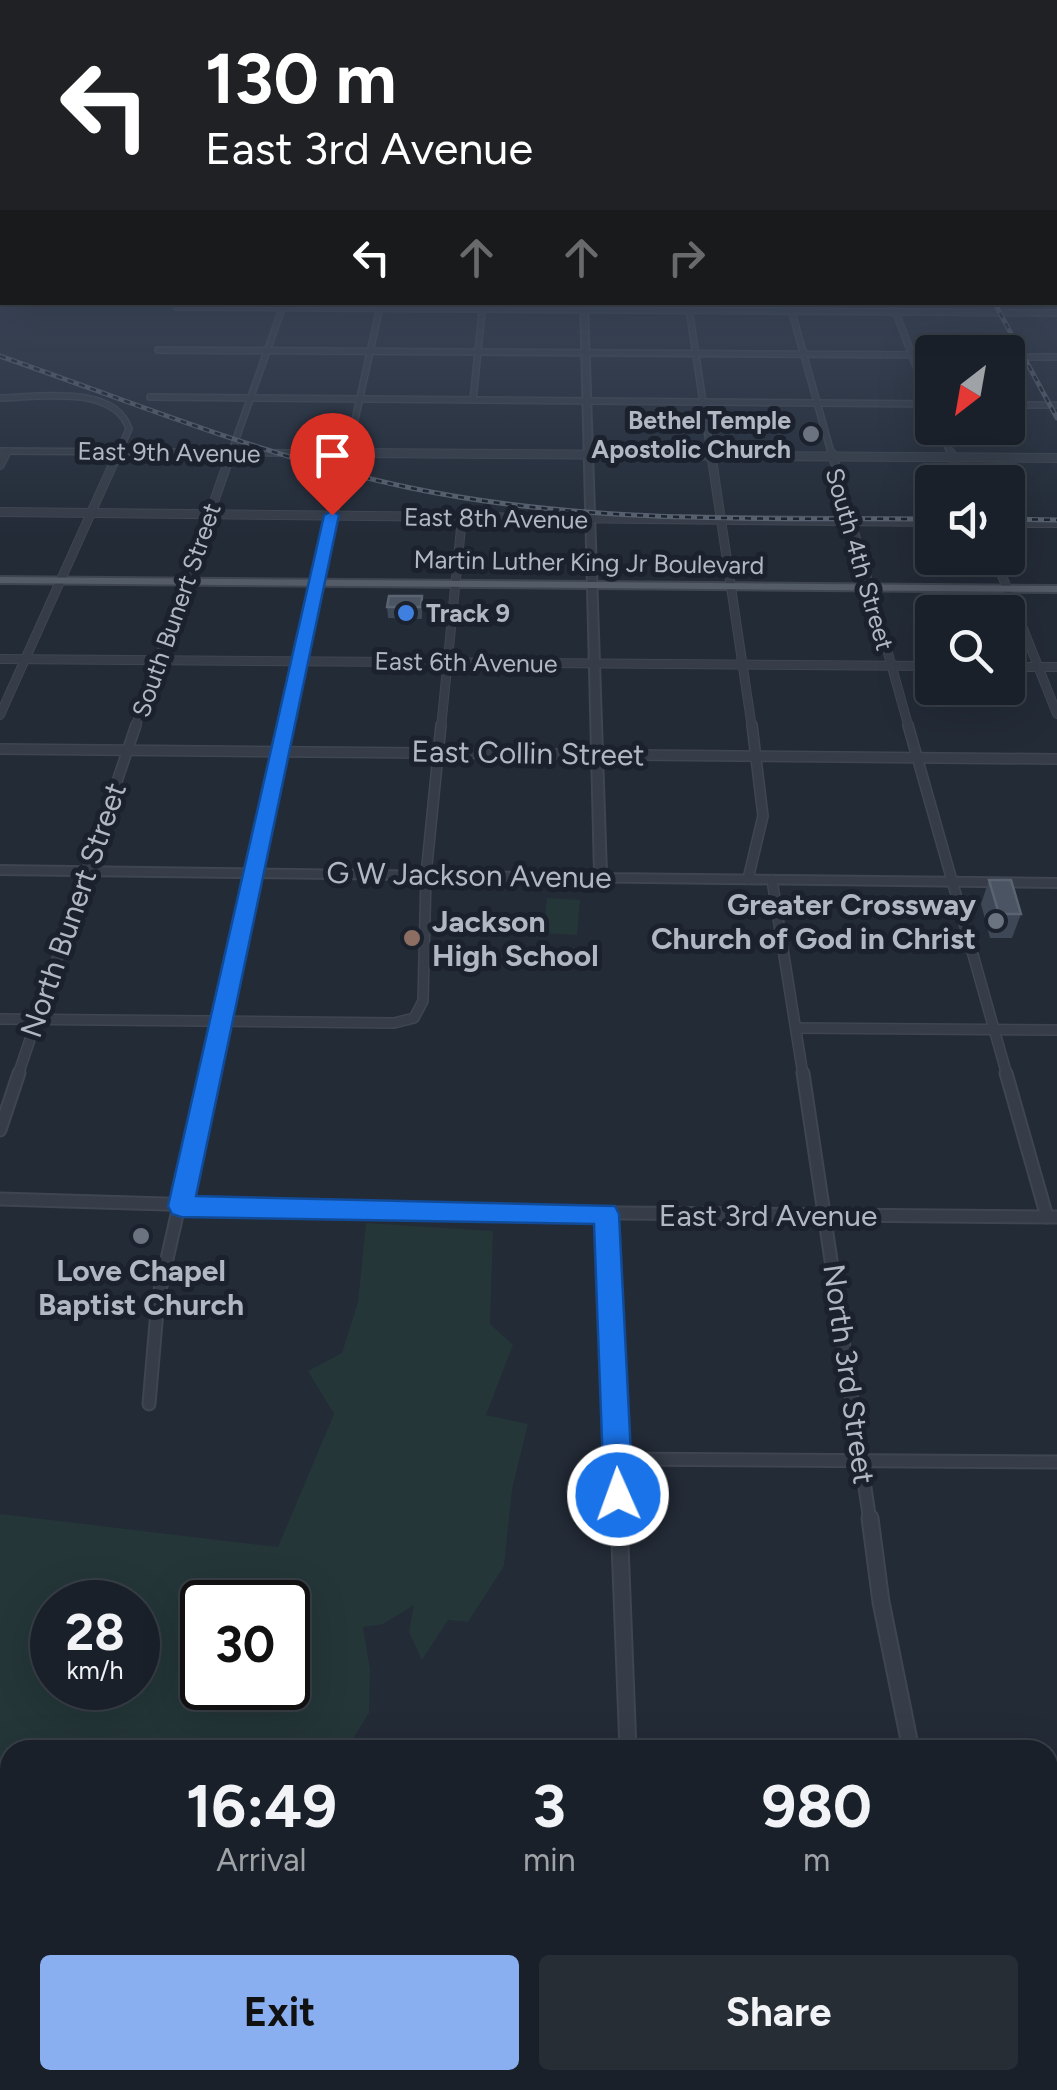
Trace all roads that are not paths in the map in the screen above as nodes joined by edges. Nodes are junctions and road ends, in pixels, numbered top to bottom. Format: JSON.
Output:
{"nodes":[{"id":1,"x":271,"y":340,"type":"edge"},
{"id":2,"x":373,"y":340,"type":"edge"},
{"id":3,"x":478,"y":340,"type":"edge"},
{"id":4,"x":583,"y":340,"type":"edge"},
{"id":5,"x":694,"y":340,"type":"edge"},
{"id":6,"x":798,"y":340,"type":"edge"},
{"id":7,"x":907,"y":340,"type":"edge"},
{"id":8,"x":158,"y":350,"type":"dead end"},
{"id":9,"x":267,"y":352,"type":"junction"},
{"id":10,"x":370,"y":353,"type":"junction"},
{"id":11,"x":476,"y":353,"type":"junction"},
{"id":12,"x":583,"y":353,"type":"junction"},
{"id":13,"x":696,"y":354,"type":"junction"},
{"id":14,"x":802,"y":355,"type":"junction"},
{"id":15,"x":914,"y":356,"type":"joint"},
{"id":16,"x":1025,"y":357,"type":"edge"},
{"id":17,"x":1057,"y":357,"type":"edge"},
{"id":18,"x":150,"y":397,"type":"dead end"},
{"id":19,"x":0,"y":398,"type":"edge"},
{"id":20,"x":250,"y":398,"type":"junction"},
{"id":21,"x":358,"y":399,"type":"junction"},
{"id":22,"x":473,"y":400,"type":"junction"},
{"id":23,"x":584,"y":401,"type":"junction"},
{"id":24,"x":703,"y":402,"type":"junction"},
{"id":25,"x":816,"y":403,"type":"junction"},
{"id":26,"x":1025,"y":405,"type":"edge"},
{"id":27,"x":1057,"y":405,"type":"edge"},
{"id":28,"x":915,"y":406,"type":"edge"},
{"id":29,"x":947,"y":445,"type":"edge"},
{"id":30,"x":4,"y":451,"type":"edge"},
{"id":31,"x":119,"y":451,"type":"junction"},
{"id":32,"x":231,"y":453,"type":"junction"},
{"id":33,"x":347,"y":453,"type":"junction"},
{"id":34,"x":587,"y":455,"type":"junction"},
{"id":35,"x":711,"y":455,"type":"junction"},
{"id":36,"x":832,"y":456,"type":"junction"},
{"id":37,"x":953,"y":457,"type":"junction"},
{"id":38,"x":1057,"y":458,"type":"edge"},
{"id":39,"x":0,"y":465,"type":"edge"},
{"id":40,"x":957,"y":465,"type":"edge"},
{"id":41,"x":0,"y":512,"type":"edge"},
{"id":42,"x":91,"y":512,"type":"junction"},
{"id":43,"x":210,"y":512,"type":"junction"},
{"id":44,"x":332,"y":515,"type":"junction"},
{"id":45,"x":462,"y":518,"type":"junction"},
{"id":46,"x":590,"y":520,"type":"junction"},
{"id":47,"x":721,"y":520,"type":"junction"},
{"id":48,"x":851,"y":520,"type":"junction"},
{"id":49,"x":915,"y":522,"type":"edge"},
{"id":50,"x":1025,"y":523,"type":"edge"},
{"id":51,"x":1057,"y":523,"type":"edge"},
{"id":52,"x":1001,"y":575,"type":"edge"},
{"id":53,"x":0,"y":580,"type":"edge"},
{"id":54,"x":62,"y":581,"type":"junction"},
{"id":55,"x":187,"y":582,"type":"junction"},
{"id":56,"x":318,"y":582,"type":"junction"},
{"id":57,"x":456,"y":583,"type":"junction"},
{"id":58,"x":592,"y":584,"type":"junction"},
{"id":59,"x":731,"y":586,"type":"junction"},
{"id":60,"x":868,"y":587,"type":"junction"},
{"id":61,"x":1007,"y":588,"type":"junction"},
{"id":62,"x":1057,"y":588,"type":"edge"},
{"id":63,"x":0,"y":658,"type":"edge"},
{"id":64,"x":25,"y":659,"type":"junction"},
{"id":65,"x":162,"y":660,"type":"junction"},
{"id":66,"x":300,"y":660,"type":"junction"},
{"id":67,"x":448,"y":663,"type":"junction"},
{"id":68,"x":596,"y":664,"type":"junction"},
{"id":69,"x":742,"y":664,"type":"junction"},
{"id":70,"x":890,"y":666,"type":"junction"},
{"id":71,"x":915,"y":666,"type":"edge"},
{"id":72,"x":1025,"y":667,"type":"edge"},
{"id":73,"x":1038,"y":667,"type":"junction"},
{"id":74,"x":1057,"y":667,"type":"edge"},
{"id":75,"x":1057,"y":714,"type":"edge"},
{"id":76,"x":0,"y":716,"type":"edge"},
{"id":77,"x":128,"y":748,"type":"junction"},
{"id":78,"x":0,"y":749,"type":"edge"},
{"id":79,"x":280,"y":750,"type":"junction"},
{"id":80,"x":440,"y":752,"type":"junction"},
{"id":81,"x":599,"y":754,"type":"junction"},
{"id":82,"x":756,"y":755,"type":"junction"},
{"id":83,"x":915,"y":757,"type":"junction"},
{"id":84,"x":1057,"y":758,"type":"edge"},
{"id":85,"x":0,"y":870,"type":"edge"},
{"id":86,"x":85,"y":871,"type":"junction"},
{"id":87,"x":252,"y":872,"type":"junction"},
{"id":88,"x":426,"y":875,"type":"junction"},
{"id":89,"x":601,"y":876,"type":"junction"},
{"id":90,"x":748,"y":879,"type":"junction"},
{"id":91,"x":772,"y":880,"type":"junction"},
{"id":92,"x":953,"y":882,"type":"junction"},
{"id":93,"x":1057,"y":882,"type":"edge"},
{"id":94,"x":0,"y":1019,"type":"edge"},
{"id":95,"x":36,"y":1019,"type":"junction"},
{"id":96,"x":220,"y":1021,"type":"junction"},
{"id":97,"x":796,"y":1028,"type":"junction"},
{"id":98,"x":994,"y":1030,"type":"junction"},
{"id":99,"x":1057,"y":1030,"type":"edge"},
{"id":100,"x":0,"y":1130,"type":"edge"},
{"id":101,"x":0,"y":1199,"type":"edge"},
{"id":102,"x":181,"y":1206,"type":"junction"},
{"id":103,"x":606,"y":1214,"type":"junction"},
{"id":104,"x":826,"y":1215,"type":"junction"},
{"id":105,"x":1052,"y":1217,"type":"edge"},
{"id":106,"x":148,"y":1404,"type":"dead end"},
{"id":107,"x":617,"y":1459,"type":"junction"},
{"id":108,"x":861,"y":1459,"type":"junction"},
{"id":109,"x":1057,"y":1462,"type":"edge"},
{"id":110,"x":628,"y":1740,"type":"edge"},
{"id":111,"x":909,"y":1740,"type":"edge"}],
"edges":[{"from":1,"to":9,"type":"street","name":"South Bunert Street"},
{"from":2,"to":10,"type":"street"},
{"from":3,"to":11,"type":"street"},
{"from":4,"to":12,"type":"street"},
{"from":5,"to":13,"type":"street"},
{"from":6,"to":14,"type":"street","name":"South 4th Street"},
{"from":7,"to":15,"type":"street"},
{"from":8,"to":9,"type":"street"},
{"from":9,"to":10,"type":"street"},
{"from":9,"to":20,"type":"street","name":"South Bunert Street"},
{"from":10,"to":11,"type":"street"},
{"from":10,"to":21,"type":"street"},
{"from":11,"to":12,"type":"street"},
{"from":11,"to":22,"type":"street"},
{"from":12,"to":13,"type":"street"},
{"from":12,"to":23,"type":"street"},
{"from":13,"to":14,"type":"street"},
{"from":13,"to":24,"type":"street"},
{"from":14,"to":15,"type":"street"},
{"from":14,"to":25,"type":"street","name":"South 4th Street"},
{"from":16,"to":17,"type":"street"},
{"from":18,"to":20,"type":"street"},
{"from":19,"to":31,"type":"street"},
{"from":20,"to":21,"type":"street"},
{"from":20,"to":32,"type":"street","name":"South Bunert Street"},
{"from":21,"to":22,"type":"street"},
{"from":21,"to":33,"type":"street"},
{"from":22,"to":23,"type":"street"},
{"from":23,"to":24,"type":"street"},
{"from":23,"to":34,"type":"street"},
{"from":24,"to":25,"type":"street"},
{"from":24,"to":35,"type":"street"},
{"from":25,"to":28,"type":"street"},
{"from":25,"to":36,"type":"street","name":"South 4th Street"},
{"from":26,"to":27,"type":"street"},
{"from":29,"to":37,"type":"street"},
{"from":30,"to":31,"type":"street","name":"East 9th Avenue"},
{"from":30,"to":39,"type":"street"},
{"from":31,"to":32,"type":"street","name":"East 9th Avenue"},
{"from":31,"to":42,"type":"street"},
{"from":32,"to":33,"type":"street","name":"East 9th Avenue"},
{"from":32,"to":43,"type":"street","name":"South Bunert Street"},
{"from":33,"to":34,"type":"street","name":"East 9th Avenue"},
{"from":33,"to":44,"type":"street"},
{"from":34,"to":35,"type":"street","name":"East 9th Avenue"},
{"from":34,"to":46,"type":"street"},
{"from":35,"to":36,"type":"street","name":"East 9th Avenue"},
{"from":35,"to":47,"type":"street"},
{"from":36,"to":37,"type":"street","name":"East 9th Avenue"},
{"from":36,"to":48,"type":"street","name":"South 4th Street"},
{"from":37,"to":38,"type":"street","name":"East 9th Avenue"},
{"from":37,"to":40,"type":"street"},
{"from":41,"to":42,"type":"street","name":"East 8th Avenue"},
{"from":42,"to":43,"type":"street","name":"East 8th Avenue"},
{"from":42,"to":54,"type":"street"},
{"from":43,"to":44,"type":"street","name":"East 8th Avenue"},
{"from":43,"to":55,"type":"street","name":"South Bunert Street"},
{"from":44,"to":45,"type":"street","name":"East 8th Avenue"},
{"from":44,"to":56,"type":"street"},
{"from":45,"to":46,"type":"street","name":"East 8th Avenue"},
{"from":45,"to":57,"type":"street"},
{"from":46,"to":47,"type":"street","name":"East 8th Avenue"},
{"from":46,"to":58,"type":"street"},
{"from":47,"to":48,"type":"street","name":"East 8th Avenue"},
{"from":47,"to":59,"type":"street"},
{"from":48,"to":49,"type":"street","name":"East 8th Avenue"},
{"from":48,"to":60,"type":"street","name":"South 4th Street"},
{"from":50,"to":51,"type":"street"},
{"from":52,"to":61,"type":"street"},
{"from":53,"to":54,"type":"main road","name":"Martin Luther King Jr Boulevard"},
{"from":54,"to":55,"type":"main road","name":"Martin Luther King Jr Boulevard"},
{"from":54,"to":64,"type":"street"},
{"from":55,"to":56,"type":"main road","name":"Martin Luther King Jr Boulevard"},
{"from":55,"to":65,"type":"street","name":"South Bunert Street"},
{"from":56,"to":57,"type":"main road","name":"Martin Luther King Jr Boulevard"},
{"from":56,"to":66,"type":"street"},
{"from":57,"to":58,"type":"main road","name":"Martin Luther King Jr Boulevard"},
{"from":57,"to":67,"type":"street"},
{"from":58,"to":59,"type":"main road","name":"Martin Luther King Jr Boulevard"},
{"from":58,"to":68,"type":"street"},
{"from":59,"to":60,"type":"main road","name":"Martin Luther King Jr Boulevard"},
{"from":59,"to":69,"type":"street"},
{"from":60,"to":61,"type":"main road","name":"Martin Luther King Jr Boulevard"},
{"from":60,"to":70,"type":"street","name":"South 4th Street"},
{"from":61,"to":62,"type":"main road","name":"Martin Luther King Jr Boulevard"},
{"from":61,"to":73,"type":"street"},
{"from":63,"to":64,"type":"street","name":"East 6th Avenue"},
{"from":64,"to":65,"type":"street","name":"East 6th Avenue"},
{"from":64,"to":76,"type":"street"},
{"from":65,"to":66,"type":"street","name":"East 6th Avenue"},
{"from":65,"to":77,"type":"street","name":"South Bunert Street"},
{"from":66,"to":67,"type":"street","name":"East 6th Avenue"},
{"from":66,"to":79,"type":"street"},
{"from":67,"to":68,"type":"street","name":"East 6th Avenue"},
{"from":67,"to":80,"type":"street"},
{"from":68,"to":69,"type":"street","name":"East 6th Avenue"},
{"from":68,"to":81,"type":"street"},
{"from":69,"to":70,"type":"street","name":"East 6th Avenue"},
{"from":69,"to":82,"type":"street"},
{"from":70,"to":71,"type":"street","name":"East 6th Avenue"},
{"from":70,"to":83,"type":"street","name":"South 4th Street"},
{"from":72,"to":73,"type":"street"},
{"from":73,"to":74,"type":"street"},
{"from":73,"to":75,"type":"street"},
{"from":77,"to":78,"type":"street","name":"East Collin Street"},
{"from":77,"to":79,"type":"street","name":"East Collin Street"},
{"from":77,"to":86,"type":"street","name":"North Bunert Street"},
{"from":79,"to":80,"type":"street","name":"East Collin Street"},
{"from":79,"to":87,"type":"street"},
{"from":80,"to":81,"type":"street","name":"East Collin Street"},
{"from":80,"to":88,"type":"street"},
{"from":81,"to":82,"type":"street","name":"East Collin Street"},
{"from":81,"to":89,"type":"street"},
{"from":82,"to":83,"type":"street","name":"East Collin Street"},
{"from":82,"to":90,"type":"street"},
{"from":83,"to":84,"type":"street","name":"East Collin Street"},
{"from":83,"to":92,"type":"street","name":"South 4th Street"},
{"from":85,"to":86,"type":"street","name":"G W Jackson Avenue"},
{"from":86,"to":87,"type":"street","name":"G W Jackson Avenue"},
{"from":86,"to":95,"type":"street","name":"North Bunert Street"},
{"from":87,"to":88,"type":"street","name":"G W Jackson Avenue"},
{"from":87,"to":96,"type":"street"},
{"from":88,"to":89,"type":"street","name":"G W Jackson Avenue"},
{"from":88,"to":96,"type":"street"},
{"from":89,"to":90,"type":"street","name":"G W Jackson Avenue"},
{"from":90,"to":91,"type":"street","name":"G W Jackson Avenue"},
{"from":91,"to":92,"type":"street","name":"G W Jackson Avenue"},
{"from":91,"to":97,"type":"street","name":"North 3rd Street"},
{"from":92,"to":93,"type":"street","name":"G W Jackson Avenue"},
{"from":92,"to":98,"type":"street","name":"South 4th Street"},
{"from":94,"to":95,"type":"street"},
{"from":95,"to":96,"type":"street"},
{"from":95,"to":100,"type":"street","name":"North Bunert Street"},
{"from":96,"to":102,"type":"street"},
{"from":97,"to":98,"type":"street"},
{"from":97,"to":104,"type":"street","name":"North 3rd Street"},
{"from":98,"to":99,"type":"street"},
{"from":98,"to":105,"type":"street","name":"South 4th Street"},
{"from":101,"to":102,"type":"street","name":"East 3rd Avenue"},
{"from":102,"to":103,"type":"street","name":"East 3rd Avenue"},
{"from":102,"to":106,"type":"street"},
{"from":103,"to":104,"type":"street","name":"East 3rd Avenue"},
{"from":103,"to":107,"type":"street"},
{"from":104,"to":105,"type":"street","name":"East 3rd Avenue"},
{"from":104,"to":108,"type":"street","name":"North 3rd Street"},
{"from":107,"to":108,"type":"street"},
{"from":107,"to":110,"type":"street"},
{"from":108,"to":109,"type":"street"},
{"from":108,"to":111,"type":"street","name":"North 3rd Street"}]}
